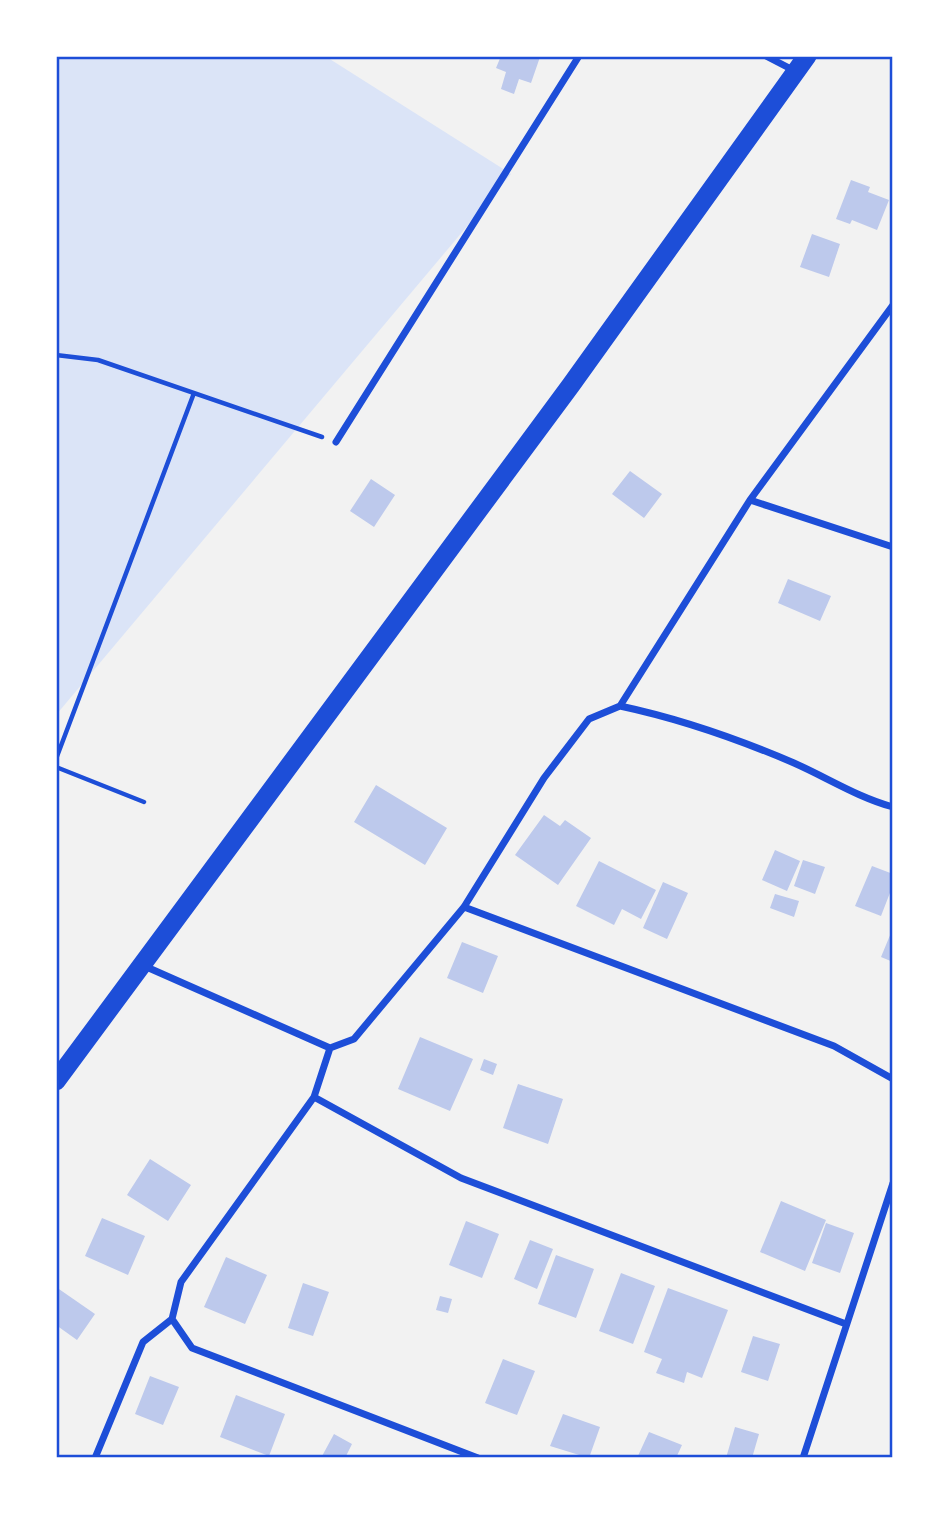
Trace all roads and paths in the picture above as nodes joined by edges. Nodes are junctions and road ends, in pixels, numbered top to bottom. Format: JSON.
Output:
{"nodes":[{"id":1,"x":579,"y":56,"type":"edge"},
{"id":2,"x":766,"y":56,"type":"edge"},
{"id":3,"x":801,"y":63,"type":"edge"},
{"id":4,"x":893,"y":305,"type":"edge"},
{"id":5,"x":56,"y":355,"type":"edge"},
{"id":6,"x":194,"y":393,"type":"junction"},
{"id":7,"x":336,"y":442,"type":"joint"},
{"id":8,"x":750,"y":500,"type":"junction"},
{"id":9,"x":893,"y":547,"type":"edge"},
{"id":10,"x":620,"y":706,"type":"junction"},
{"id":11,"x":56,"y":759,"type":"edge"},
{"id":12,"x":56,"y":767,"type":"edge"},
{"id":13,"x":144,"y":802,"type":"dead end"},
{"id":14,"x":893,"y":807,"type":"edge"},
{"id":15,"x":464,"y":907,"type":"junction"},
{"id":16,"x":141,"y":965,"type":"junction"},
{"id":17,"x":330,"y":1048,"type":"junction"},
{"id":18,"x":893,"y":1079,"type":"edge"},
{"id":19,"x":56,"y":1081,"type":"edge"},
{"id":20,"x":314,"y":1097,"type":"junction"},
{"id":21,"x":893,"y":1183,"type":"edge"},
{"id":22,"x":172,"y":1319,"type":"junction"},
{"id":23,"x":846,"y":1324,"type":"junction"},
{"id":24,"x":95,"y":1458,"type":"edge"},
{"id":25,"x":478,"y":1458,"type":"edge"},
{"id":26,"x":803,"y":1458,"type":"edge"}],
"edges":[{"from":1,"to":7,"type":"street"},
{"from":2,"to":3,"type":"street"},
{"from":3,"to":16,"type":"highway"},
{"from":4,"to":8,"type":"street"},
{"from":5,"to":6,"type":"path"},
{"from":6,"to":7,"type":"path"},
{"from":6,"to":11,"type":"path"},
{"from":8,"to":9,"type":"street"},
{"from":8,"to":10,"type":"street"},
{"from":10,"to":14,"type":"street"},
{"from":10,"to":15,"type":"street"},
{"from":12,"to":13,"type":"path"},
{"from":15,"to":17,"type":"street"},
{"from":15,"to":18,"type":"street"},
{"from":16,"to":17,"type":"street"},
{"from":16,"to":19,"type":"highway"},
{"from":17,"to":20,"type":"street"},
{"from":20,"to":22,"type":"street"},
{"from":20,"to":23,"type":"street"},
{"from":21,"to":23,"type":"street"},
{"from":22,"to":24,"type":"street"},
{"from":22,"to":25,"type":"street"},
{"from":23,"to":26,"type":"street"}]}
